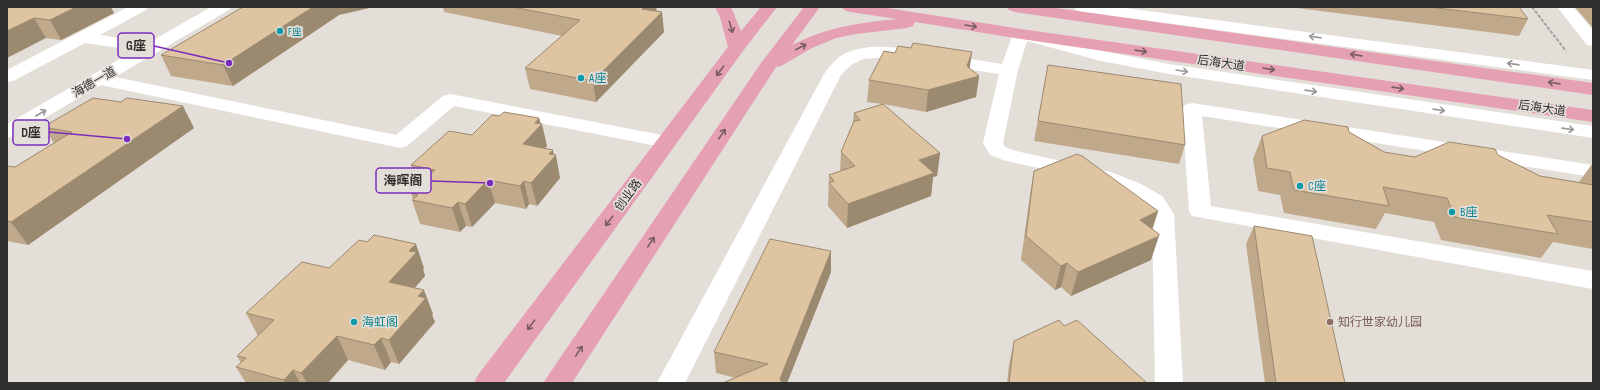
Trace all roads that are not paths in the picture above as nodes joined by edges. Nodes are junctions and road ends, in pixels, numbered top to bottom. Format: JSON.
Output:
{"nodes":[{"id":1,"x":140,"y":7,"type":"edge"},
{"id":2,"x":200,"y":7,"type":"edge"},
{"id":3,"x":223,"y":7,"type":"edge"},
{"id":4,"x":723,"y":7,"type":"edge"},
{"id":5,"x":769,"y":7,"type":"edge"},
{"id":6,"x":812,"y":7,"type":"edge"},
{"id":7,"x":850,"y":7,"type":"edge"},
{"id":8,"x":1015,"y":7,"type":"edge"},
{"id":9,"x":1082,"y":7,"type":"edge"},
{"id":10,"x":1565,"y":7,"type":"edge"},
{"id":11,"x":1195,"y":14,"type":"edge"},
{"id":12,"x":932,"y":20,"type":"junction"},
{"id":13,"x":1021,"y":34,"type":"junction"},
{"id":14,"x":82,"y":37,"type":"junction"},
{"id":15,"x":1593,"y":41,"type":"edge"},
{"id":16,"x":134,"y":44,"type":"junction"},
{"id":17,"x":737,"y":47,"type":"junction"},
{"id":18,"x":767,"y":67,"type":"junction"},
{"id":19,"x":1009,"y":70,"type":"junction"},
{"id":20,"x":1593,"y":75,"type":"edge"},
{"id":21,"x":7,"y":77,"type":"edge"},
{"id":22,"x":98,"y":80,"type":"junction"},
{"id":23,"x":1593,"y":89,"type":"edge"},
{"id":24,"x":1593,"y":116,"type":"edge"},
{"id":25,"x":7,"y":117,"type":"edge"},
{"id":26,"x":7,"y":132,"type":"edge"},
{"id":27,"x":1593,"y":132,"type":"edge"},
{"id":28,"x":667,"y":142,"type":"junction"},
{"id":29,"x":1593,"y":171,"type":"edge"},
{"id":30,"x":1593,"y":280,"type":"edge"},
{"id":31,"x":488,"y":383,"type":"edge"},
{"id":32,"x":557,"y":383,"type":"edge"},
{"id":33,"x":671,"y":383,"type":"edge"},
{"id":34,"x":1169,"y":383,"type":"edge"}],
"edges":[{"from":1,"to":14,"type":"street"},
{"from":2,"to":16,"type":"street","name":"海德一道"},
{"from":3,"to":22,"type":"street","name":"海德一道"},
{"from":4,"to":17,"type":"main road","one_way":true},
{"from":5,"to":17,"type":"main road","name":"创业路"},
{"from":6,"to":18,"type":"main road"},
{"from":7,"to":12,"type":"main road","name":"后海大道"},
{"from":23,"to":8,"type":"main road","one_way":true},
{"from":9,"to":11,"type":"street"},
{"from":10,"to":15,"type":"street"},
{"from":20,"to":11,"type":"street","one_way":true},
{"from":12,"to":13,"type":"main road","name":"后海大道","one_way":true},
{"from":18,"to":12,"type":"main road","one_way":true},
{"from":13,"to":19,"type":"street"},
{"from":13,"to":24,"type":"main road","name":"后海大道","one_way":true},
{"from":13,"to":27,"type":"street","one_way":true},
{"from":14,"to":16,"type":"street"},
{"from":14,"to":21,"type":"street"},
{"from":16,"to":25,"type":"street","name":"海德一道"},
{"from":17,"to":28,"type":"main road","name":"创业路","one_way":true},
{"from":32,"to":18,"type":"main road","one_way":true},
{"from":19,"to":33,"type":"street"},
{"from":19,"to":34,"type":"street"},
{"from":26,"to":22,"type":"street","name":"海德一道","one_way":true},
{"from":22,"to":28,"type":"street"},
{"from":28,"to":31,"type":"main road","name":"创业路","one_way":true},
{"from":29,"to":30,"type":"street"}]}
